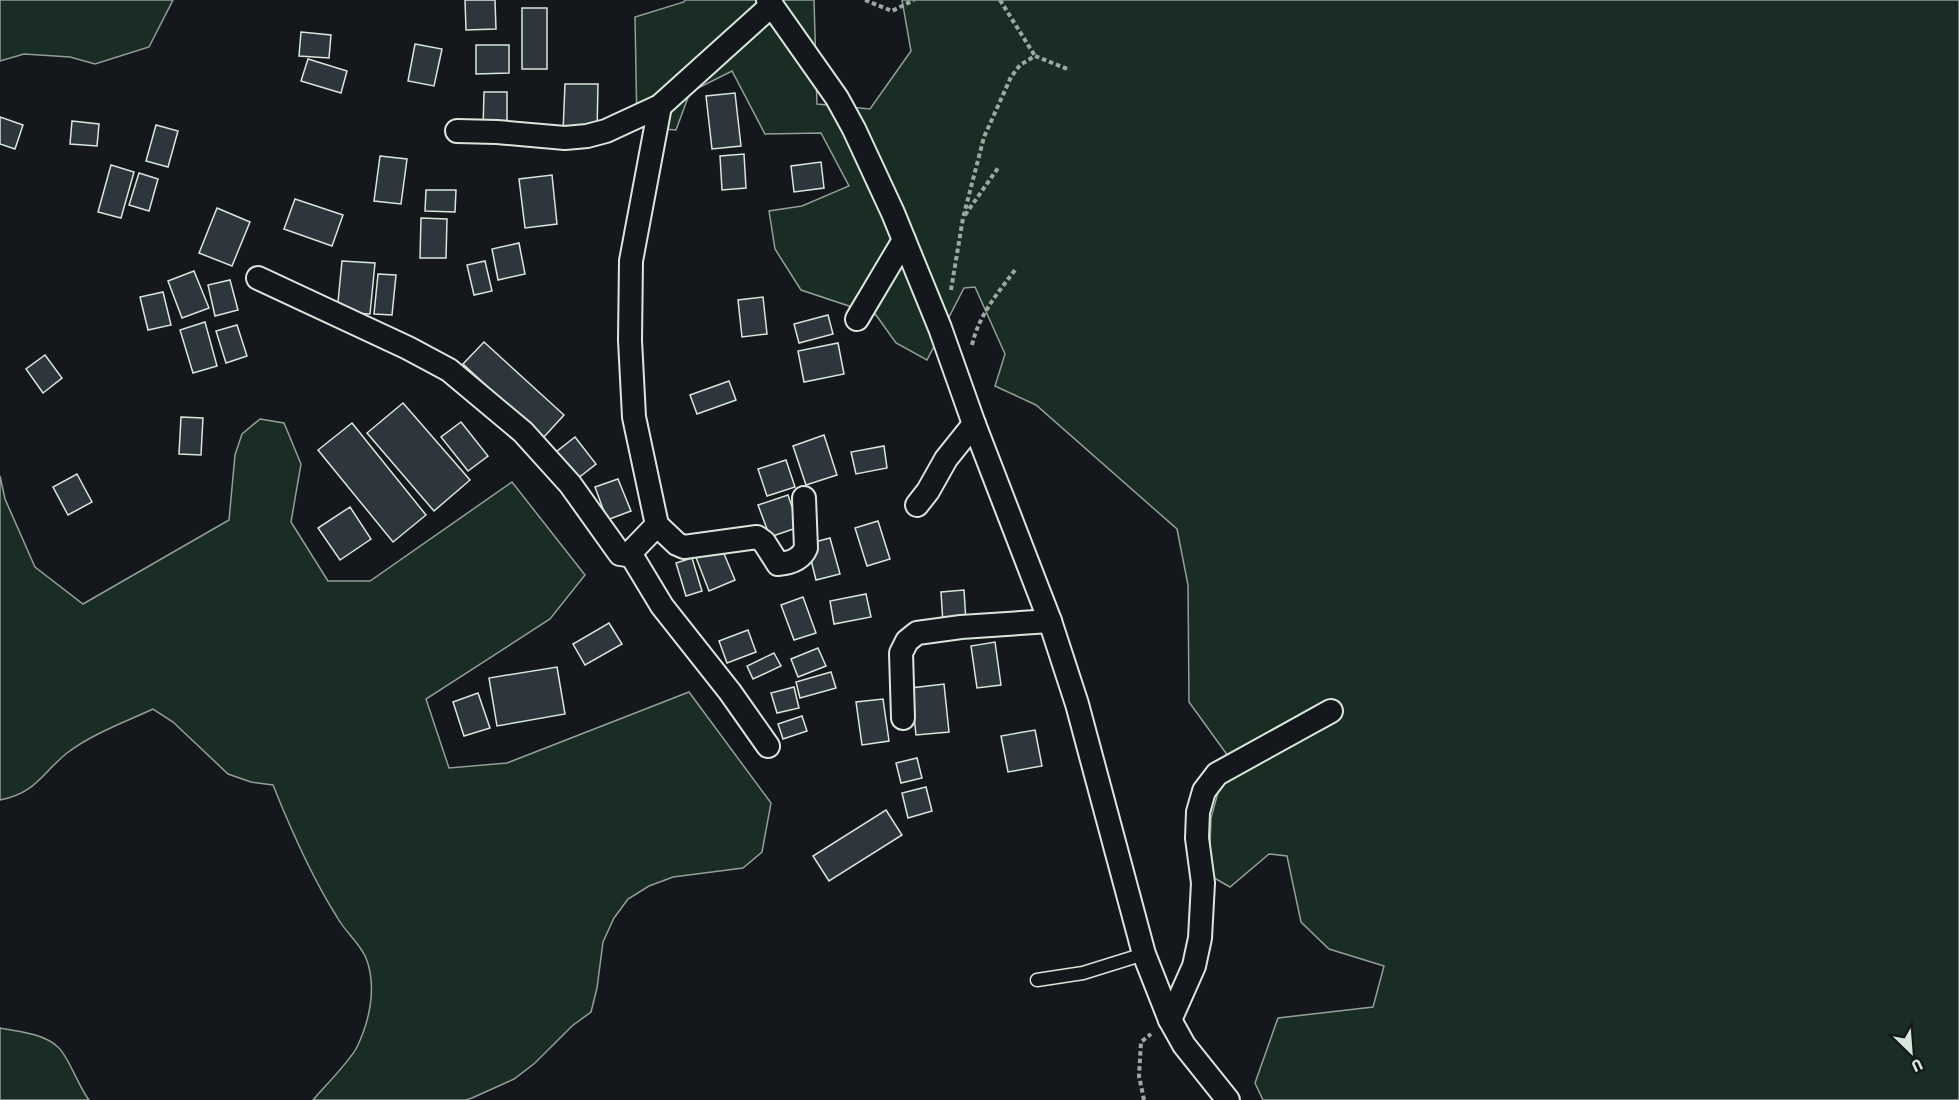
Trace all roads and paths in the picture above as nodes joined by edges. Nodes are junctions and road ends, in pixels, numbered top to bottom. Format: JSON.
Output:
{"nodes":[{"id":1,"x":866,"y":0,"type":"edge"},
{"id":2,"x":914,"y":0,"type":"edge"},
{"id":3,"x":1000,"y":0,"type":"edge"},
{"id":4,"x":770,"y":2,"type":"edge"},
{"id":5,"x":1035,"y":56,"type":"junction"},
{"id":6,"x":1070,"y":70,"type":"dead end"},
{"id":7,"x":660,"y":106,"type":"junction"},
{"id":8,"x":458,"y":131,"type":"dead end"},
{"id":9,"x":998,"y":168,"type":"dead end"},
{"id":10,"x":963,"y":218,"type":"junction"},
{"id":11,"x":904,"y":240,"type":"junction"},
{"id":12,"x":1015,"y":270,"type":"dead end"},
{"id":13,"x":258,"y":278,"type":"dead end"},
{"id":14,"x":857,"y":319,"type":"dead end"},
{"id":15,"x":940,"y":328,"type":"junction"},
{"id":16,"x":971,"y":350,"type":"dead end"},
{"id":17,"x":974,"y":424,"type":"junction"},
{"id":18,"x":804,"y":498,"type":"dead end"},
{"id":19,"x":917,"y":506,"type":"dead end"},
{"id":20,"x":657,"y":525,"type":"junction"},
{"id":21,"x":630,"y":553,"type":"junction"},
{"id":22,"x":1050,"y":621,"type":"junction"},
{"id":23,"x":1331,"y":711,"type":"dead end"},
{"id":24,"x":903,"y":718,"type":"dead end"},
{"id":25,"x":768,"y":746,"type":"dead end"},
{"id":26,"x":1144,"y":954,"type":"junction"},
{"id":27,"x":1037,"y":980,"type":"dead end"},
{"id":28,"x":1170,"y":1020,"type":"junction"},
{"id":29,"x":1144,"y":1100,"type":"edge"},
{"id":30,"x":1228,"y":1100,"type":"edge"}],
"edges":[{"from":1,"to":2,"type":"path"},
{"from":3,"to":5,"type":"path"},
{"from":4,"to":7,"type":"street"},
{"from":4,"to":11,"type":"street"},
{"from":5,"to":6,"type":"path"},
{"from":5,"to":10,"type":"path"},
{"from":7,"to":8,"type":"street"},
{"from":7,"to":20,"type":"street"},
{"from":9,"to":10,"type":"path"},
{"from":10,"to":15,"type":"path"},
{"from":11,"to":14,"type":"street"},
{"from":11,"to":15,"type":"street"},
{"from":12,"to":16,"type":"path"},
{"from":13,"to":21,"type":"street"},
{"from":15,"to":17,"type":"street"},
{"from":17,"to":19,"type":"street"},
{"from":17,"to":22,"type":"street"},
{"from":18,"to":20,"type":"street"},
{"from":20,"to":21,"type":"street"},
{"from":21,"to":25,"type":"street"},
{"from":22,"to":24,"type":"street"},
{"from":22,"to":26,"type":"street"},
{"from":23,"to":28,"type":"street"},
{"from":26,"to":27,"type":"lane"},
{"from":26,"to":28,"type":"street"},
{"from":28,"to":29,"type":"path"},
{"from":28,"to":30,"type":"street"}]}
